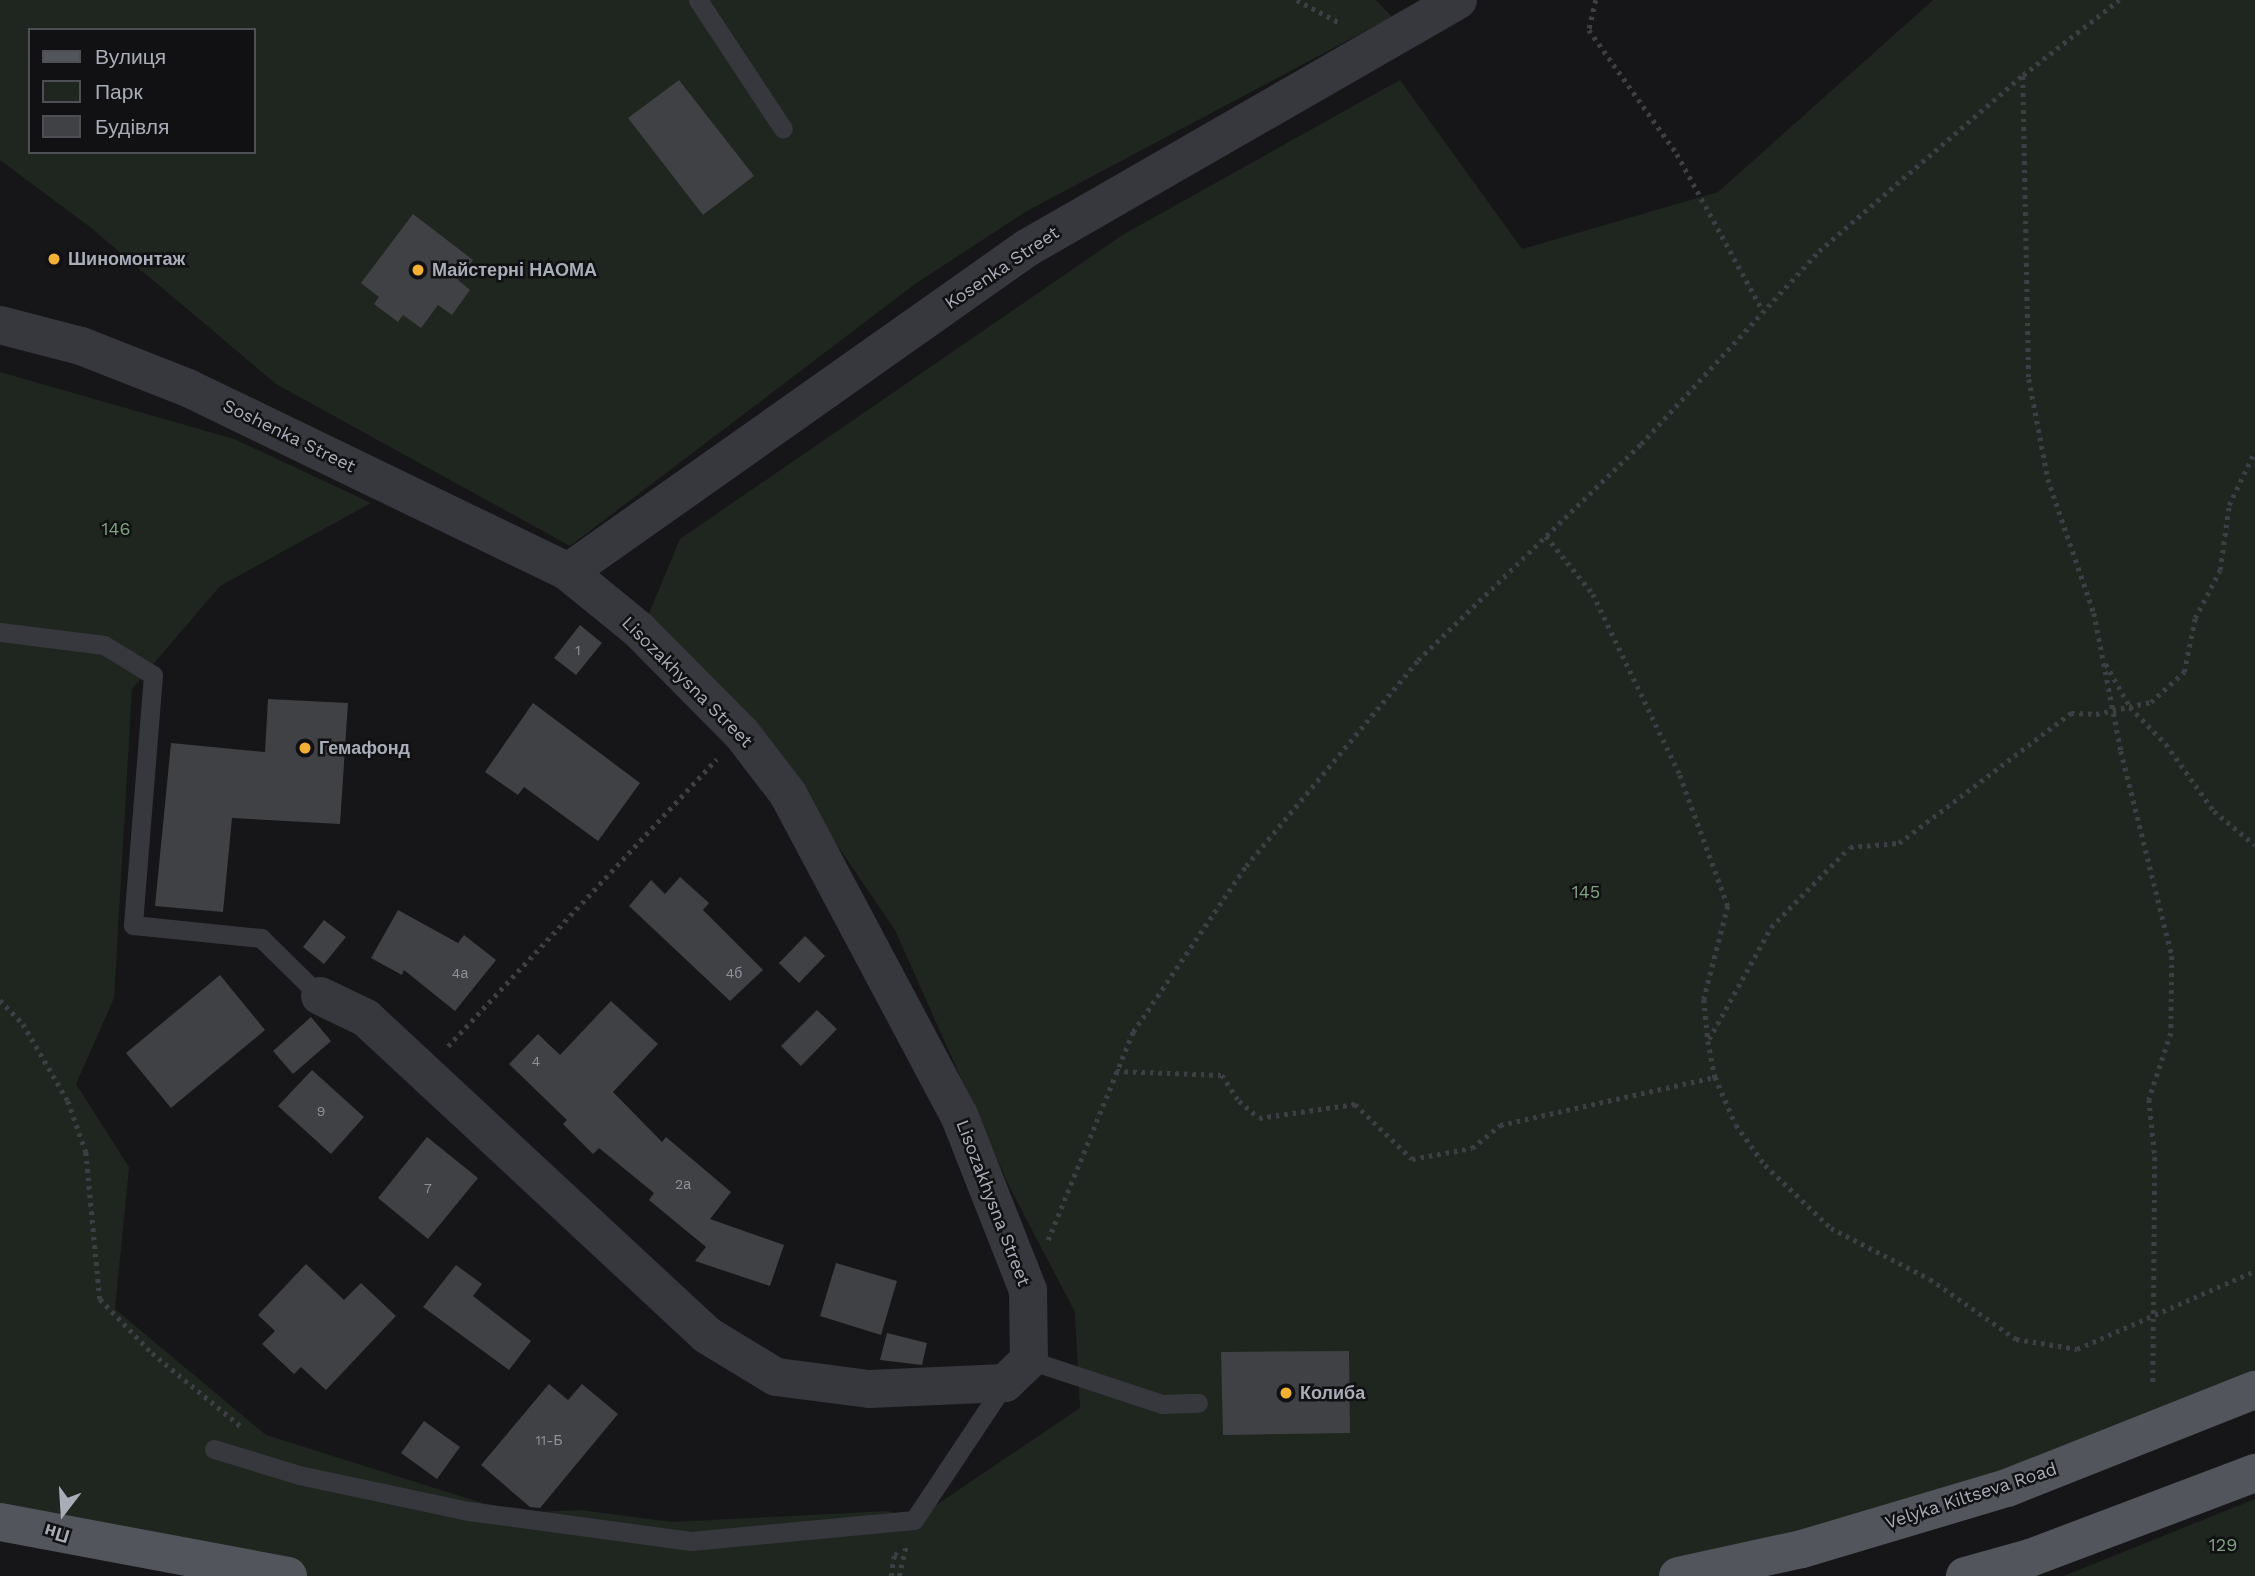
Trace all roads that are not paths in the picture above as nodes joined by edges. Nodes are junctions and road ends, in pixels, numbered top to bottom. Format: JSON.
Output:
{"nodes":[{"id":1,"x":698,"y":0,"type":"edge"},
{"id":2,"x":1458,"y":0,"type":"edge"},
{"id":3,"x":783,"y":129,"type":"dead end"},
{"id":4,"x":0,"y":325,"type":"edge"},
{"id":5,"x":568,"y":572,"type":"junction"},
{"id":6,"x":0,"y":632,"type":"edge"},
{"id":7,"x":320,"y":996,"type":"joint"},
{"id":8,"x":1017,"y":1371,"type":"junction"},
{"id":9,"x":2255,"y":1390,"type":"edge"},
{"id":10,"x":1198,"y":1403,"type":"dead end"},
{"id":11,"x":214,"y":1449,"type":"dead end"},
{"id":12,"x":2255,"y":1472,"type":"edge"},
{"id":13,"x":0,"y":1522,"type":"edge"},
{"id":14,"x":288,"y":1576,"type":"edge"},
{"id":15,"x":1678,"y":1576,"type":"edge"},
{"id":16,"x":1965,"y":1576,"type":"edge"}],
"edges":[{"from":1,"to":3,"type":"lane"},
{"from":2,"to":5,"type":"street","name":"Kosenka Street"},
{"from":4,"to":5,"type":"street","name":"Soshenka Street"},
{"from":5,"to":8,"type":"street","name":"Lisozakhysna Street"},
{"from":6,"to":7,"type":"lane"},
{"from":7,"to":8,"type":"street"},
{"from":8,"to":10,"type":"lane"},
{"from":8,"to":11,"type":"lane"},
{"from":9,"to":15,"type":"main road","name":"Velyka Kiltseva Road"},
{"from":12,"to":16,"type":"main road"},
{"from":13,"to":14,"type":"main road"}]}
